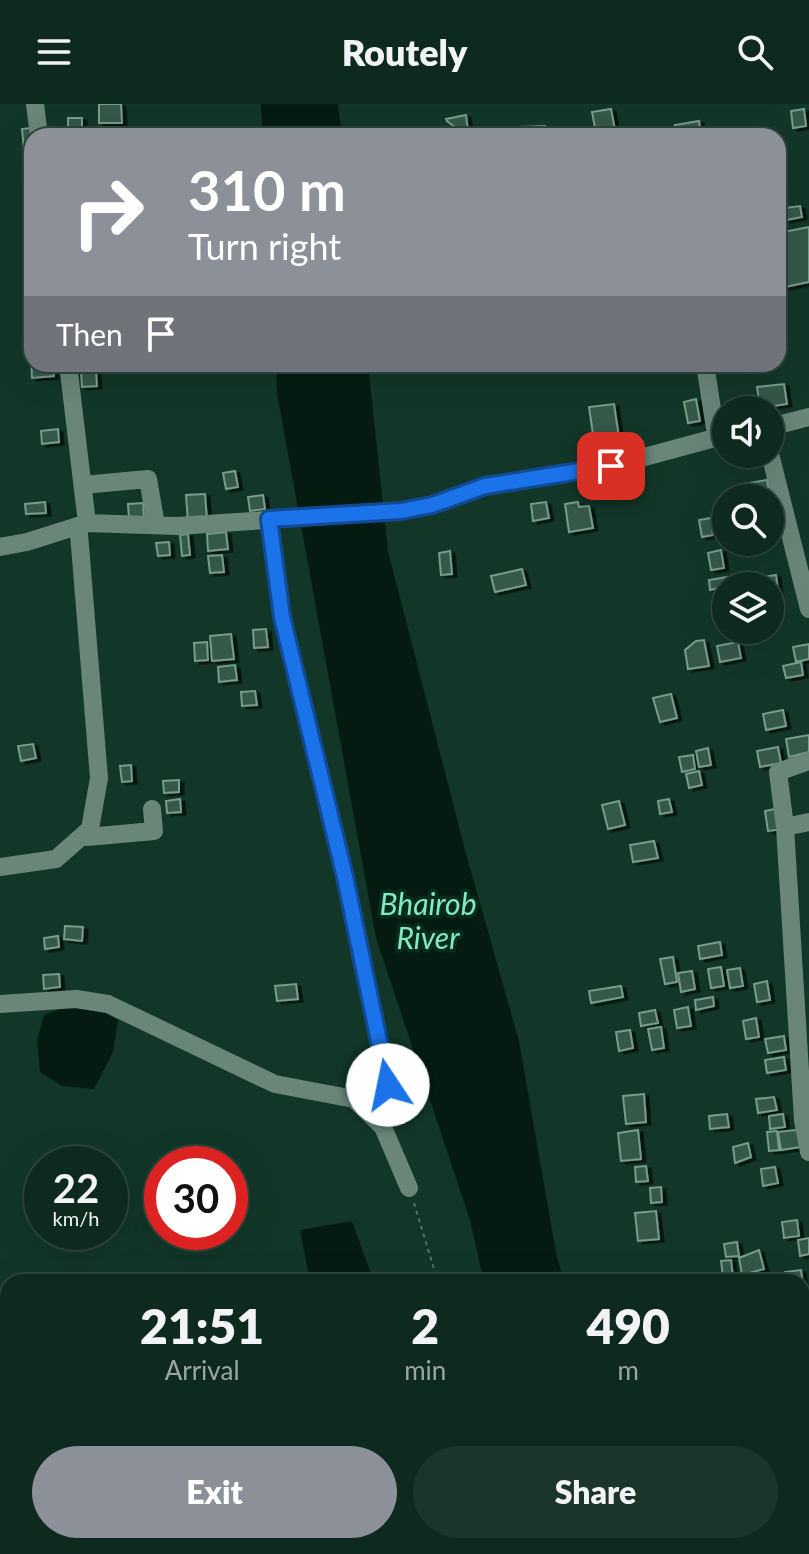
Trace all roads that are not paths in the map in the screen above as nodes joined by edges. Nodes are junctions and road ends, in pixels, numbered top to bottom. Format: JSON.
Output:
{"nodes":[{"id":1,"x":35,"y":104,"type":"edge"},
{"id":2,"x":38,"y":128,"type":"edge"},
{"id":3,"x":69,"y":372,"type":"edge"},
{"id":4,"x":707,"y":372,"type":"edge"},
{"id":5,"x":712,"y":396,"type":"edge"},
{"id":6,"x":809,"y":417,"type":"edge"},
{"id":7,"x":784,"y":423,"type":"edge"},
{"id":8,"x":712,"y":434,"type":"edge"},
{"id":9,"x":774,"y":468,"type":"edge"},
{"id":10,"x":83,"y":485,"type":"junction"},
{"id":11,"x":269,"y":519,"type":"junction"},
{"id":12,"x":156,"y":525,"type":"junction"},
{"id":13,"x":83,"y":529,"type":"junction"},
{"id":14,"x":0,"y":547,"type":"edge"},
{"id":15,"x":809,"y":609,"type":"edge"},
{"id":16,"x":809,"y":761,"type":"edge"},
{"id":17,"x":152,"y":809,"type":"dead end"},
{"id":18,"x":809,"y":822,"type":"edge"},
{"id":19,"x":785,"y":827,"type":"junction"},
{"id":20,"x":87,"y":837,"type":"dead end"},
{"id":21,"x":0,"y":867,"type":"edge"},
{"id":22,"x":0,"y":1004,"type":"edge"},
{"id":23,"x":354,"y":1087,"type":"dead end"},
{"id":24,"x":806,"y":1120,"type":"edge"},
{"id":25,"x":809,"y":1152,"type":"edge"},
{"id":26,"x":409,"y":1188,"type":"road end"}],
"edges":[{"from":1,"to":2,"type":"street"},
{"from":3,"to":10,"type":"street"},
{"from":4,"to":5,"type":"street"},
{"from":6,"to":7,"type":"street"},
{"from":8,"to":11,"type":"street"},
{"from":9,"to":15,"type":"street"},
{"from":10,"to":12,"type":"street"},
{"from":10,"to":13,"type":"street"},
{"from":11,"to":12,"type":"street"},
{"from":11,"to":23,"type":"street"},
{"from":12,"to":13,"type":"street"},
{"from":13,"to":14,"type":"street"},
{"from":13,"to":21,"type":"street"},
{"from":16,"to":19,"type":"street"},
{"from":17,"to":20,"type":"street"},
{"from":18,"to":19,"type":"street"},
{"from":19,"to":24,"type":"street"},
{"from":22,"to":26,"type":"street"},
{"from":24,"to":25,"type":"street"}]}
